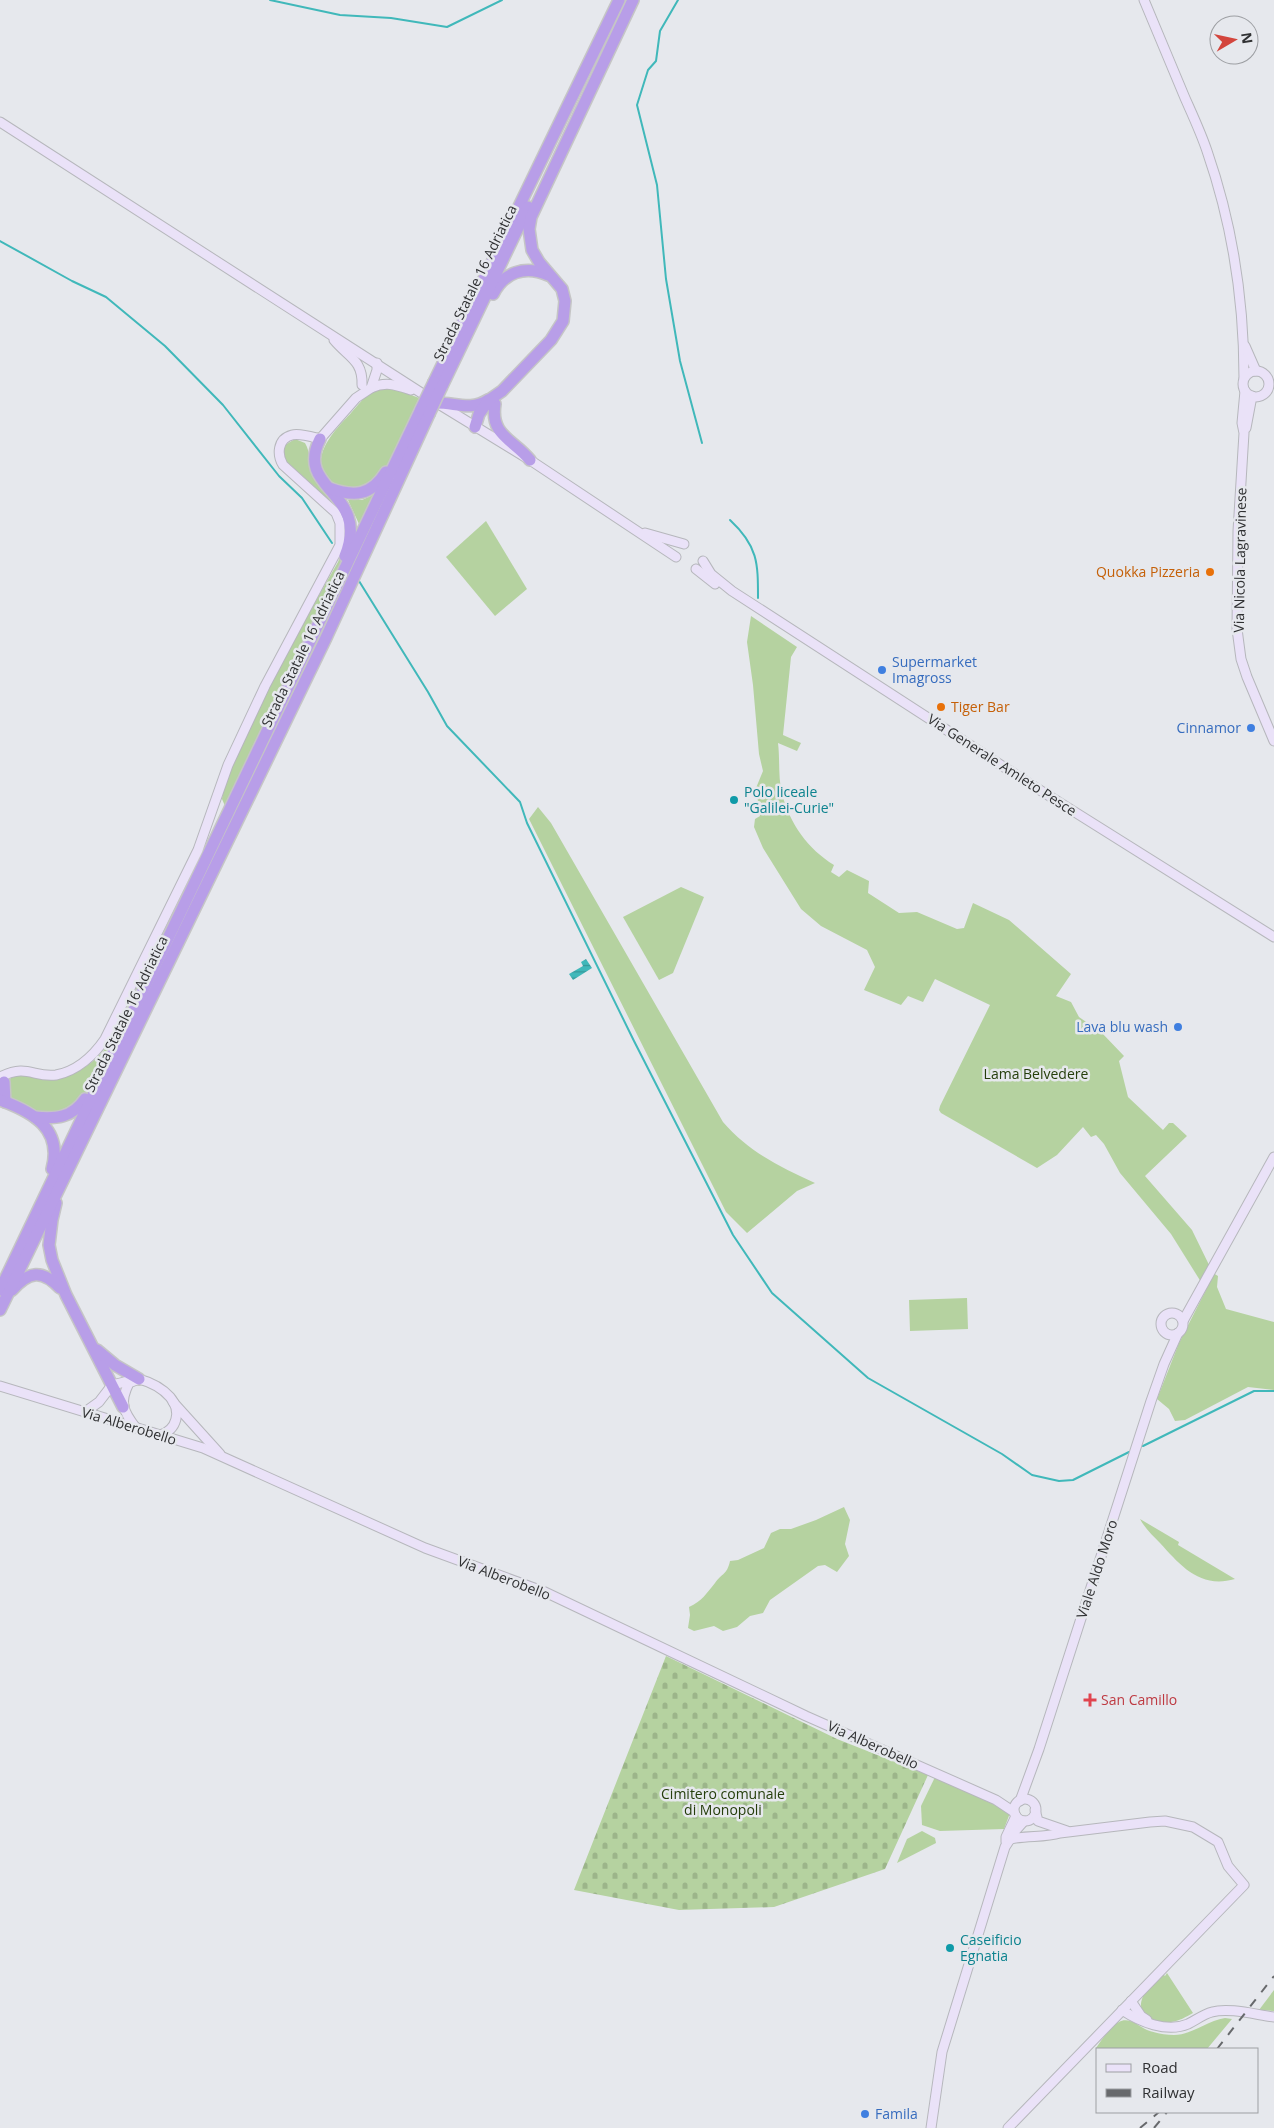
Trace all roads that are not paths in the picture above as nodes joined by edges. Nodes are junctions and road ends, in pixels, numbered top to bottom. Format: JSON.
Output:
{"nodes":[{"id":1,"x":618,"y":0,"type":"edge"},
{"id":2,"x":628,"y":0,"type":"edge"},
{"id":3,"x":633,"y":0,"type":"edge"},
{"id":4,"x":1144,"y":0,"type":"edge"},
{"id":5,"x":0,"y":122,"type":"edge"},
{"id":6,"x":550,"y":275,"type":"junction"},
{"id":7,"x":328,"y":332,"type":"junction"},
{"id":8,"x":1244,"y":344,"type":"junction"},
{"id":9,"x":377,"y":363,"type":"junction"},
{"id":10,"x":1256,"y":371,"type":"junction"},
{"id":11,"x":1244,"y":378,"type":"junction"},
{"id":12,"x":1271,"y":378,"type":"edge"},
{"id":13,"x":362,"y":384,"type":"junction"},
{"id":14,"x":439,"y":384,"type":"junction"},
{"id":15,"x":371,"y":388,"type":"junction"},
{"id":16,"x":1271,"y":388,"type":"edge"},
{"id":17,"x":418,"y":390,"type":"junction"},
{"id":18,"x":1248,"y":393,"type":"junction"},
{"id":19,"x":356,"y":398,"type":"junction"},
{"id":20,"x":492,"y":402,"type":"junction"},
{"id":21,"x":437,"y":404,"type":"junction"},
{"id":22,"x":426,"y":411,"type":"junction"},
{"id":23,"x":475,"y":427,"type":"junction"},
{"id":24,"x":320,"y":439,"type":"junction"},
{"id":25,"x":530,"y":460,"type":"junction"},
{"id":26,"x":327,"y":487,"type":"junction"},
{"id":27,"x":636,"y":530,"type":"junction"},
{"id":28,"x":684,"y":544,"type":"dead end"},
{"id":29,"x":676,"y":557,"type":"dead end"},
{"id":30,"x":703,"y":561,"type":"dead end"},
{"id":31,"x":696,"y":569,"type":"dead end"},
{"id":32,"x":732,"y":591,"type":"junction"},
{"id":33,"x":278,"y":711,"type":"junction"},
{"id":34,"x":1274,"y":741,"type":"edge"},
{"id":35,"x":1274,"y":936,"type":"edge"},
{"id":36,"x":100,"y":1077,"type":"junction"},
{"id":37,"x":4,"y":1079,"type":"edge"},
{"id":38,"x":3,"y":1101,"type":"edge"},
{"id":39,"x":34,"y":1117,"type":"junction"},
{"id":40,"x":1274,"y":1157,"type":"edge"},
{"id":41,"x":62,"y":1179,"type":"junction"},
{"id":42,"x":44,"y":1199,"type":"junction"},
{"id":43,"x":1200,"y":1292,"type":"junction"},
{"id":44,"x":3,"y":1294,"type":"edge"},
{"id":45,"x":66,"y":1295,"type":"junction"},
{"id":46,"x":0,"y":1310,"type":"edge"},
{"id":47,"x":1172,"y":1312,"type":"junction"},
{"id":48,"x":1183,"y":1321,"type":"junction"},
{"id":49,"x":1163,"y":1332,"type":"junction"},
{"id":50,"x":1178,"y":1333,"type":"junction"},
{"id":51,"x":94,"y":1348,"type":"junction"},
{"id":52,"x":1164,"y":1364,"type":"junction"},
{"id":53,"x":136,"y":1379,"type":"junction"},
{"id":54,"x":112,"y":1385,"type":"junction"},
{"id":55,"x":0,"y":1386,"type":"edge"},
{"id":56,"x":173,"y":1402,"type":"junction"},
{"id":57,"x":123,"y":1407,"type":"junction"},
{"id":58,"x":85,"y":1412,"type":"junction"},
{"id":59,"x":136,"y":1428,"type":"junction"},
{"id":60,"x":160,"y":1435,"type":"junction"},
{"id":61,"x":224,"y":1458,"type":"junction"},
{"id":62,"x":1030,"y":1774,"type":"junction"},
{"id":63,"x":996,"y":1800,"type":"junction"},
{"id":64,"x":1018,"y":1802,"type":"junction"},
{"id":65,"x":1034,"y":1806,"type":"junction"},
{"id":66,"x":1015,"y":1814,"type":"junction"},
{"id":67,"x":1026,"y":1821,"type":"junction"},
{"id":68,"x":1070,"y":1832,"type":"junction"},
{"id":69,"x":1060,"y":1833,"type":"junction"},
{"id":70,"x":1011,"y":1838,"type":"junction"},
{"id":71,"x":1006,"y":1847,"type":"junction"},
{"id":72,"x":1131,"y":2000,"type":"junction"},
{"id":73,"x":1122,"y":2010,"type":"junction"},
{"id":74,"x":1274,"y":2017,"type":"edge"},
{"id":75,"x":1151,"y":2024,"type":"junction"},
{"id":76,"x":930,"y":2128,"type":"edge"},
{"id":77,"x":1008,"y":2128,"type":"edge"}],
"edges":[{"from":1,"to":14,"type":"highway","name":"Strada Statale 16 Adriatica"},
{"from":2,"to":14,"type":"highway","name":"Strada Statale 16 Adriatica"},
{"from":3,"to":6,"type":"highway"},
{"from":4,"to":8,"type":"main road"},
{"from":5,"to":7,"type":"main road"},
{"from":6,"to":14,"type":"highway"},
{"from":6,"to":20,"type":"highway"},
{"from":7,"to":9,"type":"main road"},
{"from":7,"to":13,"type":"main road"},
{"from":8,"to":10,"type":"main road"},
{"from":8,"to":11,"type":"main road"},
{"from":9,"to":13,"type":"main road"},
{"from":9,"to":15,"type":"main road"},
{"from":9,"to":17,"type":"main road"},
{"from":10,"to":11,"type":"main road"},
{"from":10,"to":12,"type":"main road"},
{"from":11,"to":18,"type":"main road"},
{"from":12,"to":16,"type":"main road"},
{"from":13,"to":19,"type":"main road"},
{"from":14,"to":22,"type":"highway","name":"Strada Statale 16 Adriatica","bridge":true},
{"from":15,"to":17,"type":"main road"},
{"from":15,"to":19,"type":"main road"},
{"from":16,"to":18,"type":"main road"},
{"from":17,"to":21,"type":"main road"},
{"from":18,"to":34,"type":"main road","name":"Via Nicola Lagravinese"},
{"from":19,"to":24,"type":"main road"},
{"from":20,"to":21,"type":"highway"},
{"from":20,"to":23,"type":"highway"},
{"from":20,"to":25,"type":"highway"},
{"from":21,"to":23,"type":"main road"},
{"from":22,"to":26,"type":"highway"},
{"from":22,"to":33,"type":"highway","name":"Strada Statale 16 Adriatica"},
{"from":22,"to":41,"type":"highway","name":"Strada Statale 16 Adriatica"},
{"from":23,"to":25,"type":"main road"},
{"from":24,"to":26,"type":"highway"},
{"from":24,"to":37,"type":"main road"},
{"from":25,"to":27,"type":"main road"},
{"from":26,"to":33,"type":"highway"},
{"from":27,"to":28,"type":"main road"},
{"from":27,"to":29,"type":"main road"},
{"from":30,"to":32,"type":"main road"},
{"from":31,"to":32,"type":"main road"},
{"from":32,"to":35,"type":"main road","name":"Via Generale Amleto Pesce"},
{"from":33,"to":36,"type":"highway","name":"Strada Statale 16 Adriatica"},
{"from":36,"to":39,"type":"highway"},
{"from":36,"to":42,"type":"highway","name":"Strada Statale 16 Adriatica"},
{"from":37,"to":38,"type":"highway"},
{"from":38,"to":39,"type":"highway"},
{"from":39,"to":42,"type":"highway"},
{"from":40,"to":43,"type":"main road"},
{"from":41,"to":44,"type":"highway","name":"Strada Statale 16 Adriatica"},
{"from":41,"to":45,"type":"highway"},
{"from":42,"to":44,"type":"highway","name":"Strada Statale 16 Adriatica"},
{"from":43,"to":47,"type":"main road"},
{"from":43,"to":48,"type":"main road"},
{"from":44,"to":45,"type":"highway"},
{"from":44,"to":46,"type":"highway","name":"Strada Statale 16 Adriatica"},
{"from":45,"to":51,"type":"highway"},
{"from":47,"to":48,"type":"main road"},
{"from":47,"to":49,"type":"main road"},
{"from":48,"to":50,"type":"main road"},
{"from":49,"to":50,"type":"main road"},
{"from":49,"to":52,"type":"main road","name":"Viale Aldo Moro"},
{"from":50,"to":52,"type":"main road","name":"Viale Aldo Moro"},
{"from":51,"to":53,"type":"highway"},
{"from":51,"to":54,"type":"highway"},
{"from":52,"to":62,"type":"main road","name":"Viale Aldo Moro"},
{"from":53,"to":54,"type":"main road"},
{"from":53,"to":56,"type":"main road"},
{"from":53,"to":57,"type":"main road"},
{"from":54,"to":57,"type":"highway"},
{"from":54,"to":58,"type":"main road"},
{"from":55,"to":58,"type":"main road","name":"Via Alberobello"},
{"from":56,"to":60,"type":"main road"},
{"from":56,"to":61,"type":"main road"},
{"from":57,"to":59,"type":"main road"},
{"from":58,"to":59,"type":"main road","name":"Via Alberobello"},
{"from":59,"to":60,"type":"main road","name":"Via Alberobello"},
{"from":60,"to":61,"type":"main road","name":"Via Alberobello"},
{"from":61,"to":63,"type":"main road","name":"Via Alberobello"},
{"from":62,"to":64,"type":"main road","name":"Viale Aldo Moro"},
{"from":62,"to":65,"type":"main road"},
{"from":63,"to":64,"type":"main road"},
{"from":63,"to":66,"type":"main road"},
{"from":64,"to":65,"type":"main road"},
{"from":64,"to":66,"type":"main road"},
{"from":65,"to":67,"type":"main road"},
{"from":65,"to":68,"type":"main road"},
{"from":66,"to":67,"type":"main road"},
{"from":66,"to":71,"type":"main road"},
{"from":67,"to":69,"type":"main road"},
{"from":67,"to":70,"type":"main road"},
{"from":68,"to":69,"type":"main road"},
{"from":68,"to":72,"type":"main road"},
{"from":69,"to":70,"type":"main road"},
{"from":70,"to":71,"type":"main road"},
{"from":71,"to":76,"type":"main road"},
{"from":72,"to":73,"type":"main road"},
{"from":72,"to":75,"type":"main road"},
{"from":73,"to":75,"type":"main road"},
{"from":73,"to":77,"type":"main road"},
{"from":74,"to":75,"type":"main road"}]}
